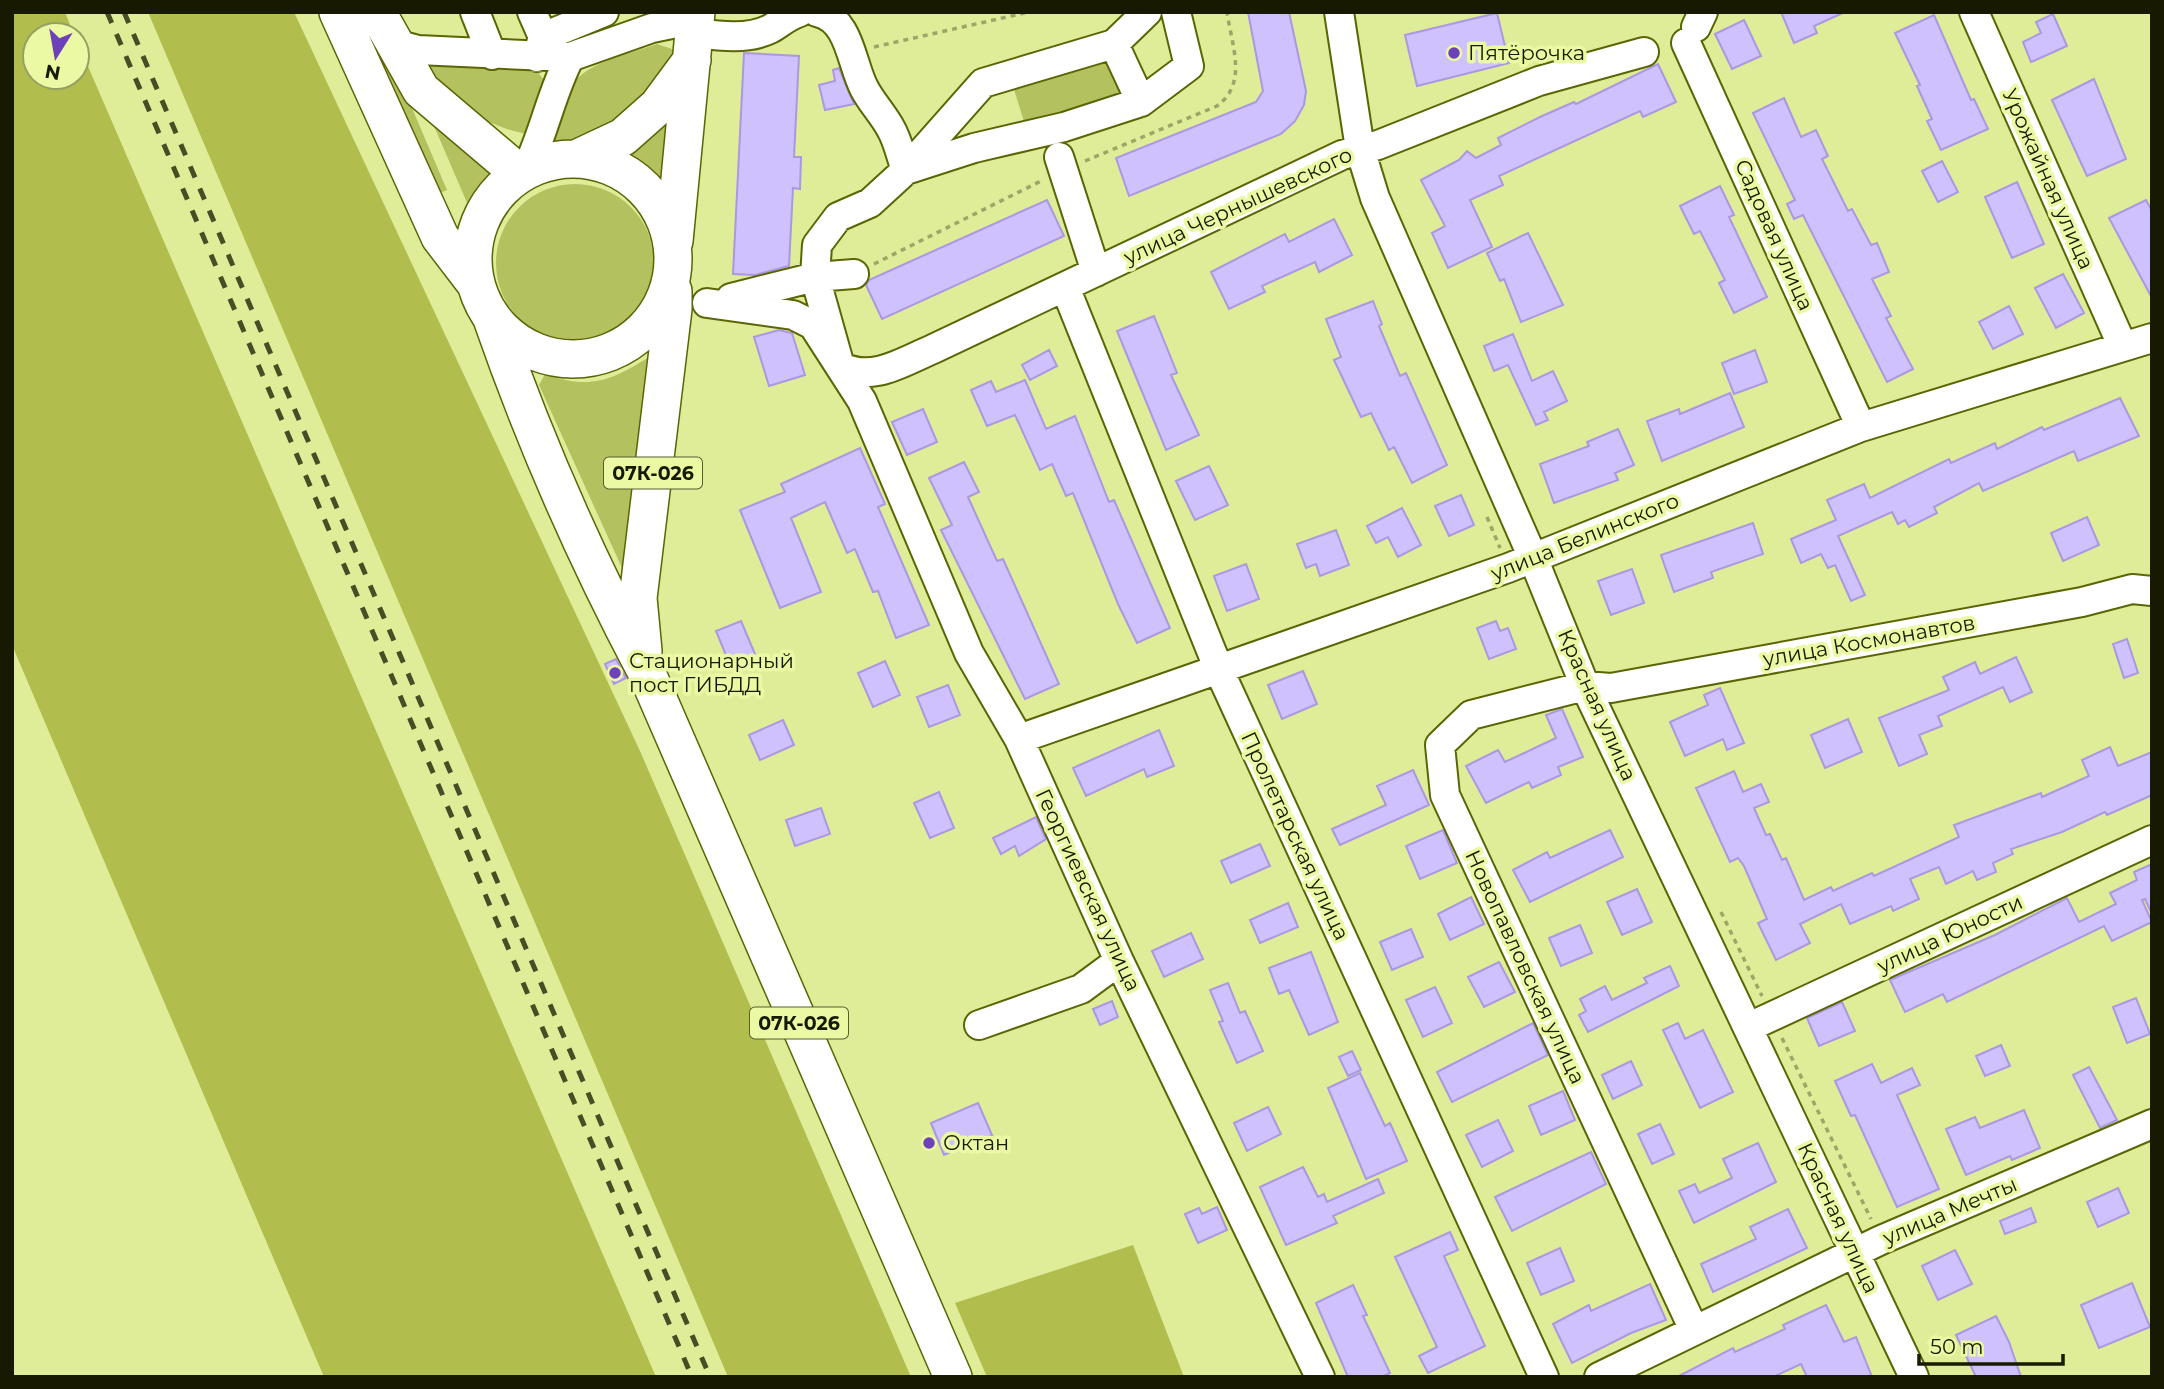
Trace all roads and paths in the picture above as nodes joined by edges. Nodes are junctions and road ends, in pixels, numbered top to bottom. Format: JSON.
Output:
{"nodes":[{"id":1,"x":338,"y":12,"type":"edge"},
{"id":2,"x":377,"y":12,"type":"edge"},
{"id":3,"x":475,"y":12,"type":"edge"},
{"id":4,"x":604,"y":12,"type":"edge"},
{"id":5,"x":615,"y":12,"type":"edge"},
{"id":6,"x":800,"y":12,"type":"edge"},
{"id":7,"x":817,"y":12,"type":"edge"},
{"id":8,"x":1029,"y":12,"type":"edge"},
{"id":9,"x":1147,"y":12,"type":"edge"},
{"id":10,"x":1176,"y":12,"type":"edge"},
{"id":11,"x":1339,"y":12,"type":"edge"},
{"id":12,"x":1974,"y":12,"type":"edge"},
{"id":13,"x":1695,"y":27,"type":"edge"},
{"id":14,"x":652,"y":28,"type":"junction"},
{"id":15,"x":695,"y":31,"type":"edge"},
{"id":16,"x":537,"y":35,"type":"edge"},
{"id":17,"x":395,"y":44,"type":"junction"},
{"id":18,"x":1114,"y":44,"type":"junction"},
{"id":19,"x":852,"y":52,"type":"junction"},
{"id":20,"x":1644,"y":52,"type":"dead end"},
{"id":21,"x":492,"y":55,"type":"junction"},
{"id":22,"x":570,"y":57,"type":"junction"},
{"id":23,"x":1141,"y":102,"type":"junction"},
{"id":24,"x":1360,"y":149,"type":"junction"},
{"id":25,"x":1059,"y":157,"type":"dead end"},
{"id":26,"x":576,"y":159,"type":"junction"},
{"id":27,"x":905,"y":170,"type":"junction"},
{"id":28,"x":523,"y":172,"type":"junction"},
{"id":29,"x":1096,"y":272,"type":"junction"},
{"id":30,"x":854,"y":274,"type":"dead end"},
{"id":31,"x":815,"y":277,"type":"junction"},
{"id":32,"x":682,"y":284,"type":"junction"},
{"id":33,"x":1065,"y":287,"type":"junction"},
{"id":34,"x":484,"y":300,"type":"junction"},
{"id":35,"x":2152,"y":338,"type":"edge"},
{"id":36,"x":2122,"y":345,"type":"junction"},
{"id":37,"x":840,"y":366,"type":"junction"},
{"id":38,"x":1861,"y":427,"type":"junction"},
{"id":39,"x":1533,"y":558,"type":"junction"},
{"id":40,"x":2152,"y":591,"type":"edge"},
{"id":41,"x":645,"y":669,"type":"junction"},
{"id":42,"x":1219,"y":670,"type":"junction"},
{"id":43,"x":1585,"y":686,"type":"junction"},
{"id":44,"x":1019,"y":739,"type":"junction"},
{"id":45,"x":2152,"y":840,"type":"edge"},
{"id":46,"x":1719,"y":907,"type":"dead end"},
{"id":47,"x":1119,"y":961,"type":"junction"},
{"id":48,"x":1760,"y":1022,"type":"junction"},
{"id":49,"x":979,"y":1025,"type":"dead end"},
{"id":50,"x":2152,"y":1124,"type":"edge"},
{"id":51,"x":1881,"y":1240,"type":"junction"},
{"id":52,"x":1855,"y":1253,"type":"junction"},
{"id":53,"x":1693,"y":1330,"type":"junction"},
{"id":54,"x":953,"y":1377,"type":"edge"},
{"id":55,"x":1320,"y":1377,"type":"edge"},
{"id":56,"x":1544,"y":1377,"type":"edge"},
{"id":57,"x":1599,"y":1377,"type":"edge"},
{"id":58,"x":1914,"y":1377,"type":"edge"}],
"edges":[{"from":1,"to":34,"type":"main road"},
{"from":2,"to":17,"type":"main road"},
{"from":3,"to":21,"type":"street"},
{"from":4,"to":16,"type":"street"},
{"from":5,"to":14,"type":"street"},
{"from":6,"to":15,"type":"street"},
{"from":7,"to":19,"type":"street"},
{"from":8,"to":19,"type":"path"},
{"from":9,"to":18,"type":"street"},
{"from":10,"to":23,"type":"street"},
{"from":11,"to":24,"type":"street","name":"Красная улица"},
{"from":12,"to":36,"type":"street","name":"Урожайная улица"},
{"from":13,"to":38,"type":"street","name":"Садовая улица"},
{"from":14,"to":15,"type":"street"},
{"from":14,"to":22,"type":"street"},
{"from":15,"to":26,"type":"main road"},
{"from":15,"to":32,"type":"main road"},
{"from":16,"to":21,"type":"street"},
{"from":16,"to":22,"type":"street"},
{"from":17,"to":21,"type":"street"},
{"from":17,"to":28,"type":"main road"},
{"from":18,"to":23,"type":"street"},
{"from":18,"to":27,"type":"street"},
{"from":19,"to":27,"type":"street"},
{"from":20,"to":24,"type":"street","name":"улица Чернышевского"},
{"from":22,"to":28,"type":"street"},
{"from":23,"to":27,"type":"street"},
{"from":24,"to":29,"type":"street","name":"улица Чернышевского"},
{"from":24,"to":39,"type":"street","name":"Красная улица"},
{"from":25,"to":29,"type":"street"},
{"from":26,"to":28,"type":"main road"},
{"from":26,"to":32,"type":"main road"},
{"from":27,"to":31,"type":"street"},
{"from":28,"to":34,"type":"main road"},
{"from":29,"to":33,"type":"street","name":"улица Чернышевского"},
{"from":30,"to":31,"type":"street"},
{"from":31,"to":32,"type":"street"},
{"from":31,"to":37,"type":"street"},
{"from":32,"to":34,"type":"main road"},
{"from":32,"to":37,"type":"street","name":"Георгиевская улица"},
{"from":32,"to":41,"type":"main road","number":"07К-026"},
{"from":33,"to":37,"type":"street","name":"улица Чернышевского"},
{"from":33,"to":42,"type":"street","name":"Пролетарская улица"},
{"from":34,"to":41,"type":"main road","number":"07К-026"},
{"from":35,"to":36,"type":"street","name":"улица Белинского"},
{"from":36,"to":38,"type":"street","name":"улица Белинского"},
{"from":37,"to":44,"type":"street","name":"Георгиевская улица"},
{"from":38,"to":39,"type":"street","name":"улица Белинского"},
{"from":39,"to":42,"type":"street","name":"улица Белинского"},
{"from":39,"to":43,"type":"street","name":"Красная улица"},
{"from":40,"to":43,"type":"street","name":"улица Космонавтов"},
{"from":41,"to":54,"type":"main road","number":"07К-026"},
{"from":42,"to":44,"type":"street","name":"улица Белинского"},
{"from":42,"to":56,"type":"street","name":"Пролетарская улица"},
{"from":43,"to":48,"type":"street","name":"Красная улица"},
{"from":43,"to":53,"type":"street","name":"Новопавловская улица"},
{"from":44,"to":47,"type":"street","name":"Георгиевская улица"},
{"from":45,"to":48,"type":"street","name":"улица Юности"},
{"from":46,"to":48,"type":"path"},
{"from":47,"to":49,"type":"street"},
{"from":47,"to":55,"type":"street","name":"Георгиевская улица"},
{"from":48,"to":51,"type":"path"},
{"from":48,"to":52,"type":"street","name":"Красная улица"},
{"from":50,"to":51,"type":"street","name":"улица Мечты"},
{"from":51,"to":52,"type":"street","name":"улица Мечты"},
{"from":52,"to":53,"type":"street","name":"улица Мечты"},
{"from":52,"to":58,"type":"street","name":"Красная улица"},
{"from":53,"to":57,"type":"street","name":"улица Мечты"}]}
